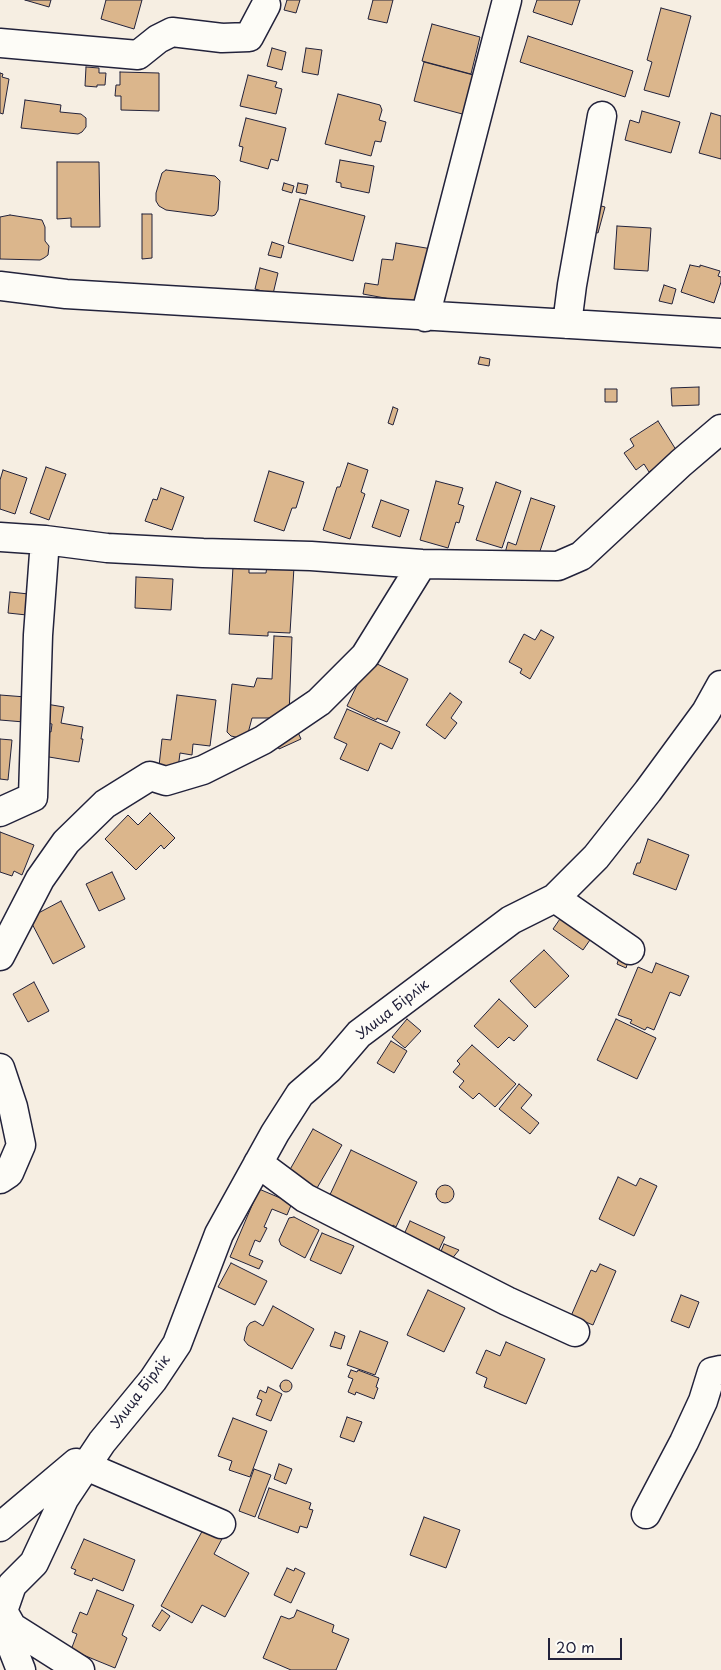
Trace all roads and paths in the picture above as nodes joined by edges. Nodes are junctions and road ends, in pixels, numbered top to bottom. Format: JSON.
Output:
{"nodes":[{"id":1,"x":507,"y":0,"type":"edge"},
{"id":2,"x":266,"y":4,"type":"dead end"},
{"id":3,"x":0,"y":43,"type":"edge"},
{"id":4,"x":602,"y":116,"type":"dead end"},
{"id":5,"x":0,"y":286,"type":"edge"},
{"id":6,"x":425,"y":317,"type":"junction"},
{"id":7,"x":567,"y":324,"type":"junction"},
{"id":8,"x":721,"y":333,"type":"edge"},
{"id":9,"x":721,"y":429,"type":"edge"},
{"id":10,"x":0,"y":537,"type":"edge"},
{"id":11,"x":45,"y":540,"type":"junction"},
{"id":12,"x":422,"y":564,"type":"junction"},
{"id":13,"x":721,"y":685,"type":"edge"},
{"id":14,"x":0,"y":812,"type":"edge"},
{"id":15,"x":555,"y":898,"type":"junction"},
{"id":16,"x":630,"y":950,"type":"dead end"},
{"id":17,"x":0,"y":956,"type":"edge"},
{"id":18,"x":0,"y":1068,"type":"edge"},
{"id":19,"x":258,"y":1163,"type":"junction"},
{"id":20,"x":0,"y":1179,"type":"edge"},
{"id":21,"x":576,"y":1332,"type":"dead end"},
{"id":22,"x":721,"y":1370,"type":"edge"},
{"id":23,"x":102,"y":1442,"type":"junction"},
{"id":24,"x":86,"y":1466,"type":"junction"},
{"id":25,"x":646,"y":1514,"type":"dead end"},
{"id":26,"x":221,"y":1524,"type":"dead end"},
{"id":27,"x":0,"y":1527,"type":"edge"},
{"id":28,"x":9,"y":1622,"type":"junction"},
{"id":29,"x":21,"y":1670,"type":"edge"},
{"id":30,"x":80,"y":1670,"type":"edge"}],
"edges":[{"from":1,"to":6,"type":"street"},
{"from":2,"to":3,"type":"street"},
{"from":4,"to":7,"type":"street"},
{"from":5,"to":6,"type":"street"},
{"from":6,"to":7,"type":"street"},
{"from":7,"to":8,"type":"street"},
{"from":9,"to":12,"type":"street"},
{"from":10,"to":11,"type":"street"},
{"from":11,"to":12,"type":"street"},
{"from":11,"to":14,"type":"street"},
{"from":12,"to":17,"type":"street"},
{"from":13,"to":15,"type":"street","name":"Улица Бірлік"},
{"from":15,"to":16,"type":"street"},
{"from":15,"to":19,"type":"street","name":"Улица Бірлік"},
{"from":18,"to":20,"type":"street"},
{"from":19,"to":21,"type":"street"},
{"from":19,"to":23,"type":"street","name":"Улица Бірлік"},
{"from":22,"to":25,"type":"street"},
{"from":23,"to":24,"type":"street"},
{"from":23,"to":27,"type":"street"},
{"from":24,"to":26,"type":"street"},
{"from":24,"to":28,"type":"street"},
{"from":28,"to":29,"type":"street"},
{"from":28,"to":30,"type":"street"}]}
